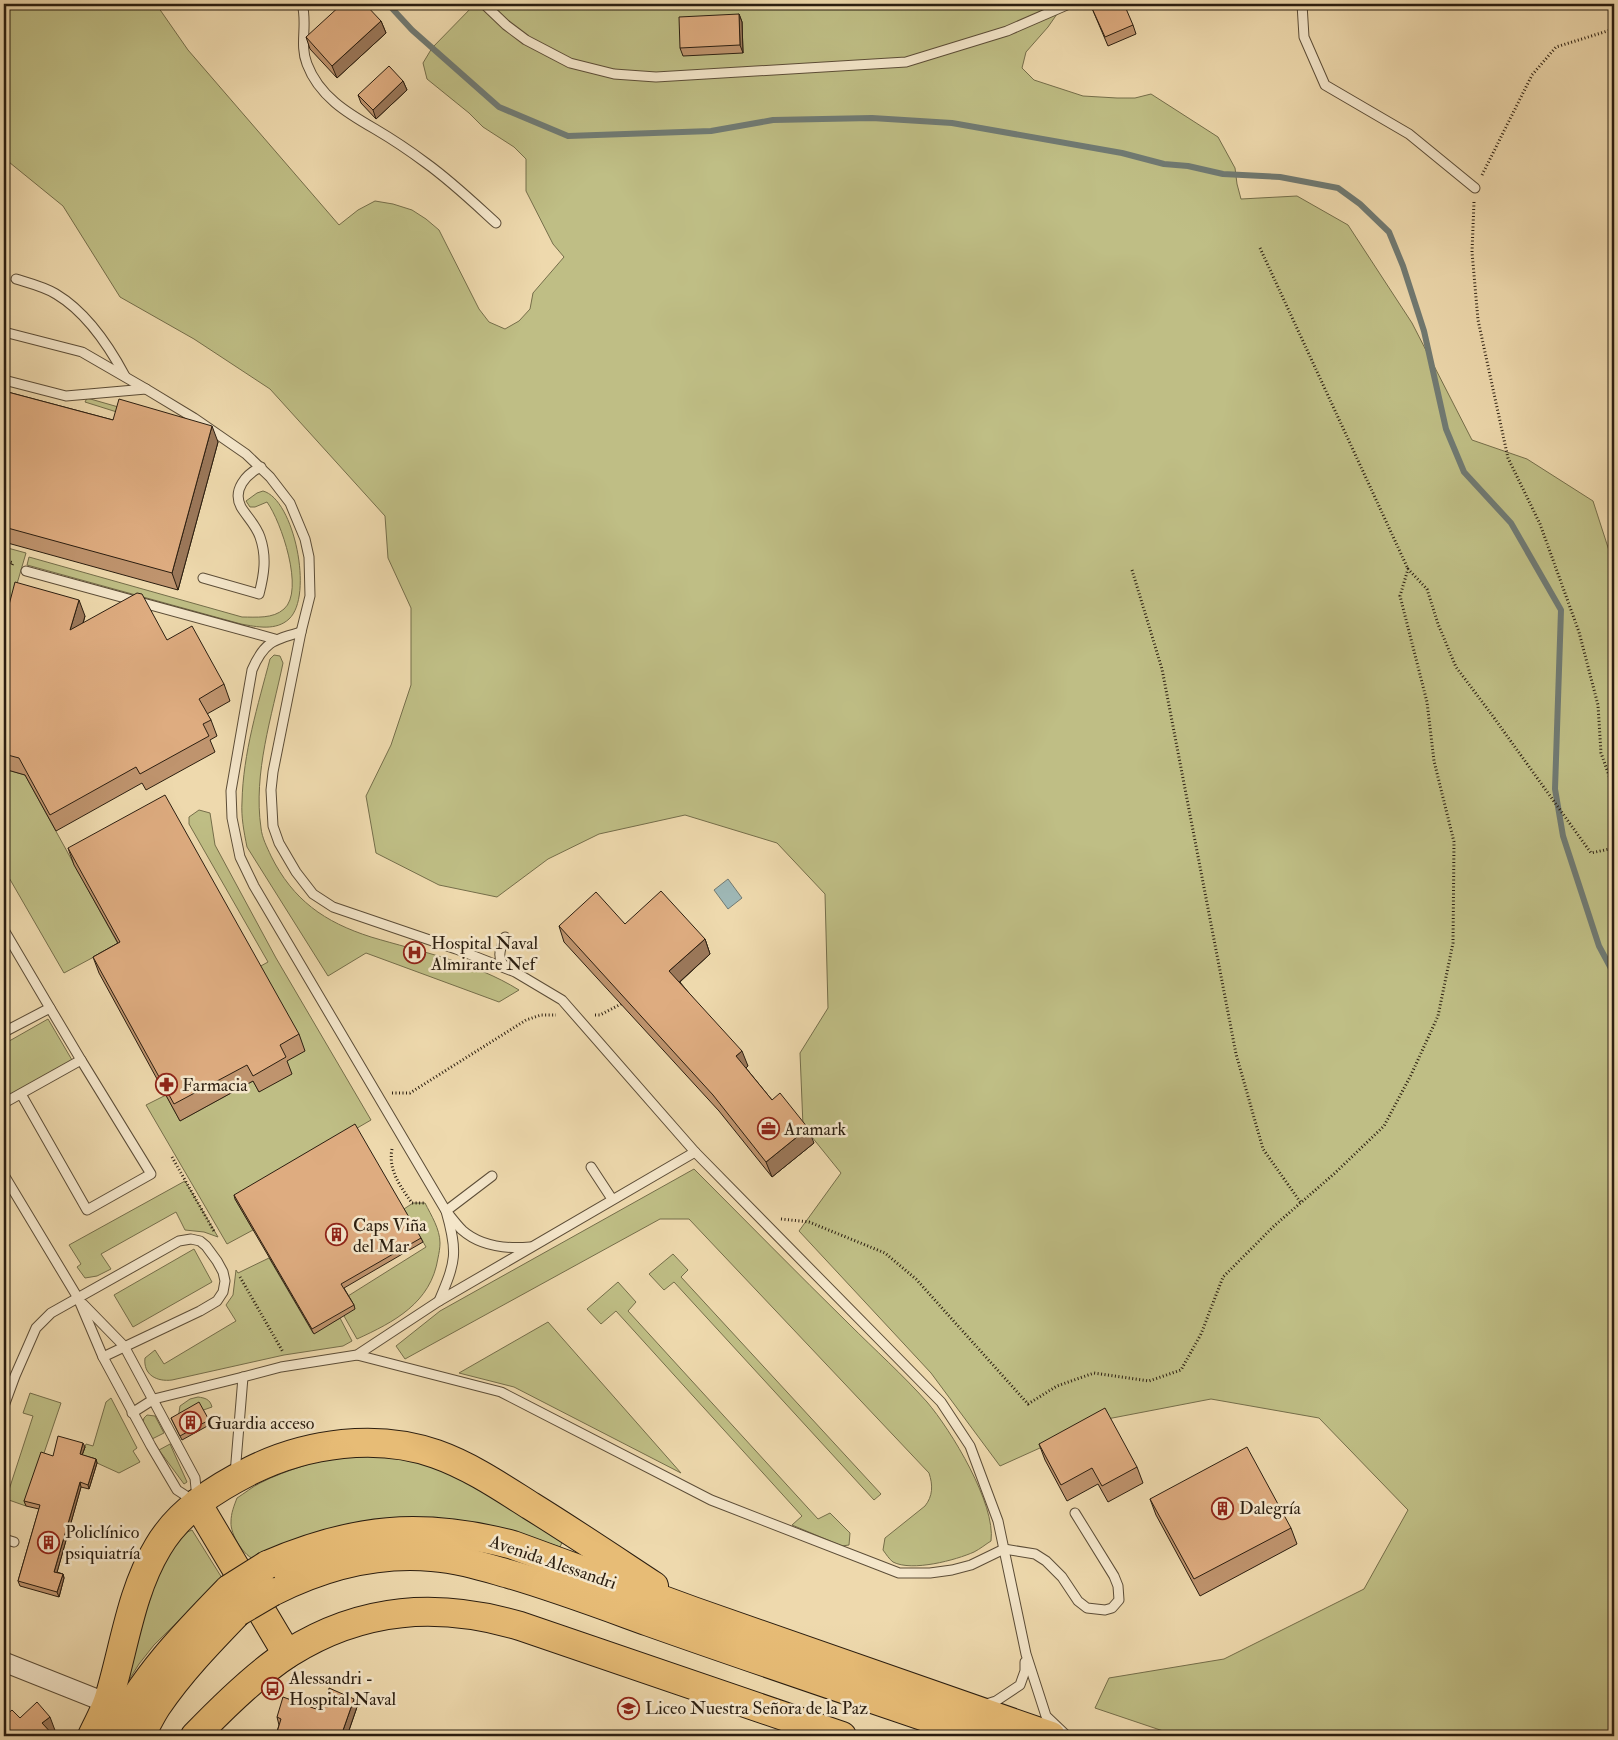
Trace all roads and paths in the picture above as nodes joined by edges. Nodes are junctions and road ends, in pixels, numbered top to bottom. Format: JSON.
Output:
{"nodes":[{"id":1,"x":302,"y":4,"type":"edge"},
{"id":2,"x":484,"y":4,"type":"edge"},
{"id":3,"x":1069,"y":4,"type":"edge"},
{"id":4,"x":1302,"y":4,"type":"edge"},
{"id":5,"x":1614,"y":29,"type":"edge"},
{"id":6,"x":1475,"y":188,"type":"junction"},
{"id":7,"x":496,"y":223,"type":"dead end"},
{"id":8,"x":1260,"y":248,"type":"dead end"},
{"id":9,"x":16,"y":279,"type":"dead end"},
{"id":10,"x":4,"y":332,"type":"edge"},
{"id":11,"x":125,"y":376,"type":"junction"},
{"id":12,"x":4,"y":380,"type":"edge"},
{"id":13,"x":146,"y":389,"type":"junction"},
{"id":14,"x":261,"y":467,"type":"junction"},
{"id":15,"x":1408,"y":569,"type":"junction"},
{"id":16,"x":1132,"y":570,"type":"dead end"},
{"id":17,"x":26,"y":571,"type":"dead end"},
{"id":18,"x":203,"y":578,"type":"dead end"},
{"id":19,"x":301,"y":632,"type":"junction"},
{"id":20,"x":275,"y":640,"type":"junction"},
{"id":21,"x":1614,"y":783,"type":"edge"},
{"id":22,"x":1614,"y":848,"type":"edge"},
{"id":23,"x":4,"y":930,"type":"edge"},
{"id":24,"x":505,"y":938,"type":"dead end"},
{"id":25,"x":508,"y":970,"type":"junction"},
{"id":26,"x":621,"y":1004,"type":"edge"},
{"id":27,"x":50,"y":1008,"type":"junction"},
{"id":28,"x":576,"y":1015,"type":"junction"},
{"id":29,"x":4,"y":1032,"type":"edge"},
{"id":30,"x":81,"y":1060,"type":"junction"},
{"id":31,"x":390,"y":1093,"type":"dead end"},
{"id":32,"x":21,"y":1094,"type":"junction"},
{"id":33,"x":4,"y":1103,"type":"edge"},
{"id":34,"x":389,"y":1144,"type":"dead end"},
{"id":35,"x":695,"y":1152,"type":"junction"},
{"id":36,"x":172,"y":1157,"type":"dead end"},
{"id":37,"x":591,"y":1167,"type":"dead end"},
{"id":38,"x":4,"y":1175,"type":"edge"},
{"id":39,"x":492,"y":1176,"type":"dead end"},
{"id":40,"x":612,"y":1200,"type":"junction"},
{"id":41,"x":1301,"y":1203,"type":"junction"},
{"id":42,"x":429,"y":1210,"type":"dead end"},
{"id":43,"x":446,"y":1211,"type":"junction"},
{"id":44,"x":757,"y":1215,"type":"junction"},
{"id":45,"x":218,"y":1237,"type":"dead end"},
{"id":46,"x":535,"y":1246,"type":"junction"},
{"id":47,"x":238,"y":1274,"type":"dead end"},
{"id":48,"x":78,"y":1298,"type":"junction"},
{"id":49,"x":440,"y":1301,"type":"junction"},
{"id":50,"x":124,"y":1346,"type":"junction"},
{"id":51,"x":284,"y":1355,"type":"dead end"},
{"id":52,"x":357,"y":1355,"type":"junction"},
{"id":53,"x":103,"y":1357,"type":"junction"},
{"id":54,"x":243,"y":1377,"type":"junction"},
{"id":55,"x":154,"y":1400,"type":"junction"},
{"id":56,"x":4,"y":1406,"type":"edge"},
{"id":57,"x":132,"y":1412,"type":"junction"},
{"id":58,"x":234,"y":1479,"type":"junction"},
{"id":59,"x":197,"y":1503,"type":"junction"},
{"id":60,"x":1075,"y":1513,"type":"dead end"},
{"id":61,"x":4,"y":1539,"type":"edge"},
{"id":62,"x":14,"y":1542,"type":"dead end"},
{"id":63,"x":1004,"y":1549,"type":"junction"},
{"id":64,"x":233,"y":1601,"type":"junction"},
{"id":65,"x":693,"y":1611,"type":"junction"},
{"id":66,"x":287,"y":1654,"type":"junction"},
{"id":67,"x":1026,"y":1654,"type":"junction"},
{"id":68,"x":4,"y":1662,"type":"edge"},
{"id":69,"x":107,"y":1703,"type":"junction"},
{"id":70,"x":973,"y":1709,"type":"junction"},
{"id":71,"x":92,"y":1736,"type":"edge"},
{"id":72,"x":114,"y":1736,"type":"edge"},
{"id":73,"x":140,"y":1736,"type":"edge"},
{"id":74,"x":195,"y":1736,"type":"edge"},
{"id":75,"x":842,"y":1736,"type":"edge"},
{"id":76,"x":980,"y":1736,"type":"edge"},
{"id":77,"x":1050,"y":1736,"type":"edge"},
{"id":78,"x":1067,"y":1736,"type":"edge"}],
"edges":[{"from":1,"to":7,"type":"lane"},
{"from":2,"to":3,"type":"lane"},
{"from":4,"to":6,"type":"lane"},
{"from":5,"to":6,"type":"path"},
{"from":6,"to":21,"type":"path"},
{"from":8,"to":15,"type":"path"},
{"from":9,"to":11,"type":"lane"},
{"from":10,"to":11,"type":"lane"},
{"from":11,"to":13,"type":"lane"},
{"from":12,"to":13,"type":"lane"},
{"from":13,"to":14,"type":"lane"},
{"from":14,"to":18,"type":"lane"},
{"from":14,"to":19,"type":"lane"},
{"from":15,"to":22,"type":"path"},
{"from":15,"to":41,"type":"path"},
{"from":16,"to":41,"type":"path"},
{"from":17,"to":20,"type":"lane"},
{"from":19,"to":20,"type":"lane"},
{"from":19,"to":25,"type":"lane"},
{"from":20,"to":43,"type":"lane"},
{"from":23,"to":27,"type":"lane"},
{"from":24,"to":25,"type":"lane"},
{"from":25,"to":28,"type":"lane"},
{"from":26,"to":28,"type":"path"},
{"from":27,"to":29,"type":"lane"},
{"from":27,"to":30,"type":"lane"},
{"from":28,"to":31,"type":"path"},
{"from":28,"to":35,"type":"lane"},
{"from":30,"to":32,"type":"lane"},
{"from":30,"to":32,"type":"lane"},
{"from":32,"to":33,"type":"lane"},
{"from":34,"to":42,"type":"path"},
{"from":35,"to":40,"type":"lane"},
{"from":35,"to":44,"type":"lane"},
{"from":36,"to":45,"type":"path"},
{"from":37,"to":40,"type":"lane"},
{"from":38,"to":48,"type":"lane"},
{"from":39,"to":43,"type":"lane"},
{"from":40,"to":46,"type":"lane"},
{"from":41,"to":44,"type":"path"},
{"from":43,"to":46,"type":"lane"},
{"from":43,"to":49,"type":"lane"},
{"from":44,"to":63,"type":"lane"},
{"from":46,"to":49,"type":"lane"},
{"from":47,"to":51,"type":"path"},
{"from":48,"to":50,"type":"lane"},
{"from":48,"to":50,"type":"lane"},
{"from":48,"to":53,"type":"lane"},
{"from":48,"to":56,"type":"lane"},
{"from":49,"to":52,"type":"lane"},
{"from":50,"to":53,"type":"lane"},
{"from":50,"to":55,"type":"lane"},
{"from":52,"to":54,"type":"lane"},
{"from":52,"to":63,"type":"lane"},
{"from":53,"to":57,"type":"lane"},
{"from":54,"to":55,"type":"lane"},
{"from":54,"to":58,"type":"lane"},
{"from":55,"to":57,"type":"lane"},
{"from":55,"to":59,"type":"lane"},
{"from":57,"to":59,"type":"lane"},
{"from":58,"to":59,"type":"main road"},
{"from":58,"to":65,"type":"main road"},
{"from":59,"to":66,"type":"main road"},
{"from":59,"to":69,"type":"main road"},
{"from":60,"to":63,"type":"lane"},
{"from":61,"to":62,"type":"lane"},
{"from":63,"to":67,"type":"lane"},
{"from":64,"to":65,"type":"main road","name":"Avenida Alessandri","bridge":true},
{"from":64,"to":72,"type":"main road","name":"Avenida Alessandri"},
{"from":64,"to":73,"type":"main road","name":"Avenida Alessandri"},
{"from":64,"to":76,"type":"main road","name":"Avenida Alessandri","bridge":true},
{"from":65,"to":70,"type":"main road","name":"Avenida Alessandri"},
{"from":66,"to":74,"type":"main road"},
{"from":66,"to":75,"type":"main road"},
{"from":67,"to":70,"type":"lane"},
{"from":67,"to":78,"type":"lane"},
{"from":68,"to":69,"type":"street"},
{"from":69,"to":71,"type":"main road"},
{"from":70,"to":77,"type":"main road","name":"Avenida Alessandri"}]}
